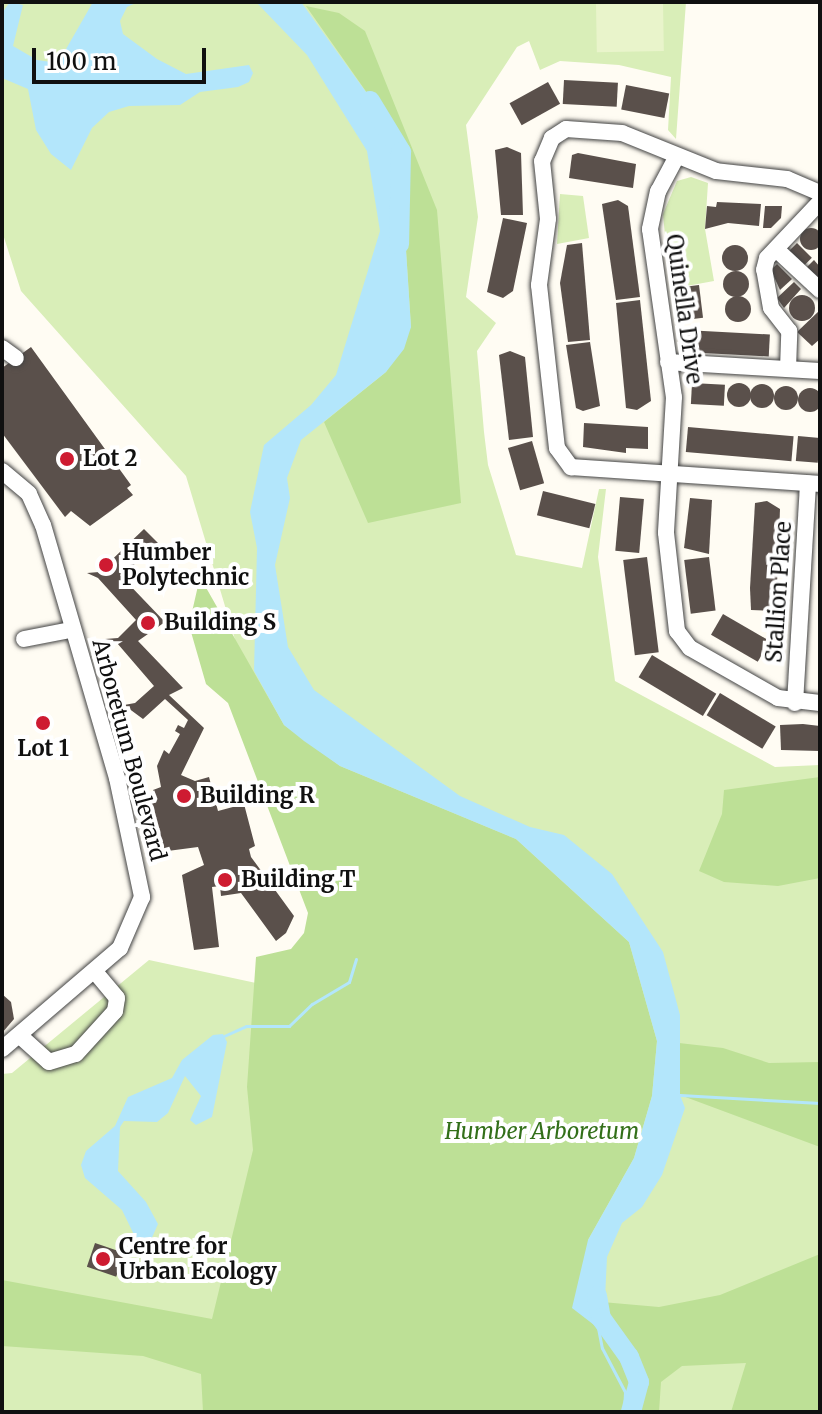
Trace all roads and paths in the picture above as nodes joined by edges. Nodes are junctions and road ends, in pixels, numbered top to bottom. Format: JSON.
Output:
{"nodes":[{"id":1,"x":677,"y":156,"type":"junction"},
{"id":2,"x":820,"y":193,"type":"edge"},
{"id":3,"x":820,"y":202,"type":"edge"},
{"id":4,"x":776,"y":249,"type":"junction"},
{"id":5,"x":820,"y":290,"type":"edge"},
{"id":6,"x":668,"y":362,"type":"junction"},
{"id":7,"x":788,"y":369,"type":"junction"},
{"id":8,"x":820,"y":371,"type":"edge"},
{"id":9,"x":2,"y":471,"type":"edge"},
{"id":10,"x":669,"y":475,"type":"junction"},
{"id":11,"x":814,"y":484,"type":"edge"},
{"id":12,"x":69,"y":630,"type":"junction"},
{"id":13,"x":31,"y":637,"type":"dead end"},
{"id":14,"x":795,"y":703,"type":"junction"},
{"id":15,"x":820,"y":703,"type":"edge"},
{"id":16,"x":94,"y":971,"type":"junction"},
{"id":17,"x":19,"y":1035,"type":"junction"},
{"id":18,"x":2,"y":1049,"type":"edge"}],
"edges":[{"from":1,"to":2,"type":"street"},
{"from":1,"to":6,"type":"street","name":"Quinella Drive"},
{"from":1,"to":10,"type":"street"},
{"from":3,"to":4,"type":"street"},
{"from":4,"to":5,"type":"street"},
{"from":4,"to":7,"type":"street"},
{"from":6,"to":7,"type":"street"},
{"from":6,"to":10,"type":"street","name":"Quinella Drive"},
{"from":7,"to":8,"type":"street"},
{"from":9,"to":12,"type":"street","name":"Arboretum Boulevard"},
{"from":10,"to":11,"type":"street"},
{"from":10,"to":14,"type":"street","name":"Quinella Drive"},
{"from":11,"to":14,"type":"street","name":"Stallion Place"},
{"from":12,"to":13,"type":"street"},
{"from":12,"to":16,"type":"street","name":"Arboretum Boulevard"},
{"from":14,"to":15,"type":"street"},
{"from":16,"to":17,"type":"street","name":"Arboretum Boulevard"},
{"from":16,"to":17,"type":"street"},
{"from":17,"to":18,"type":"street","name":"Arboretum Boulevard"}]}
